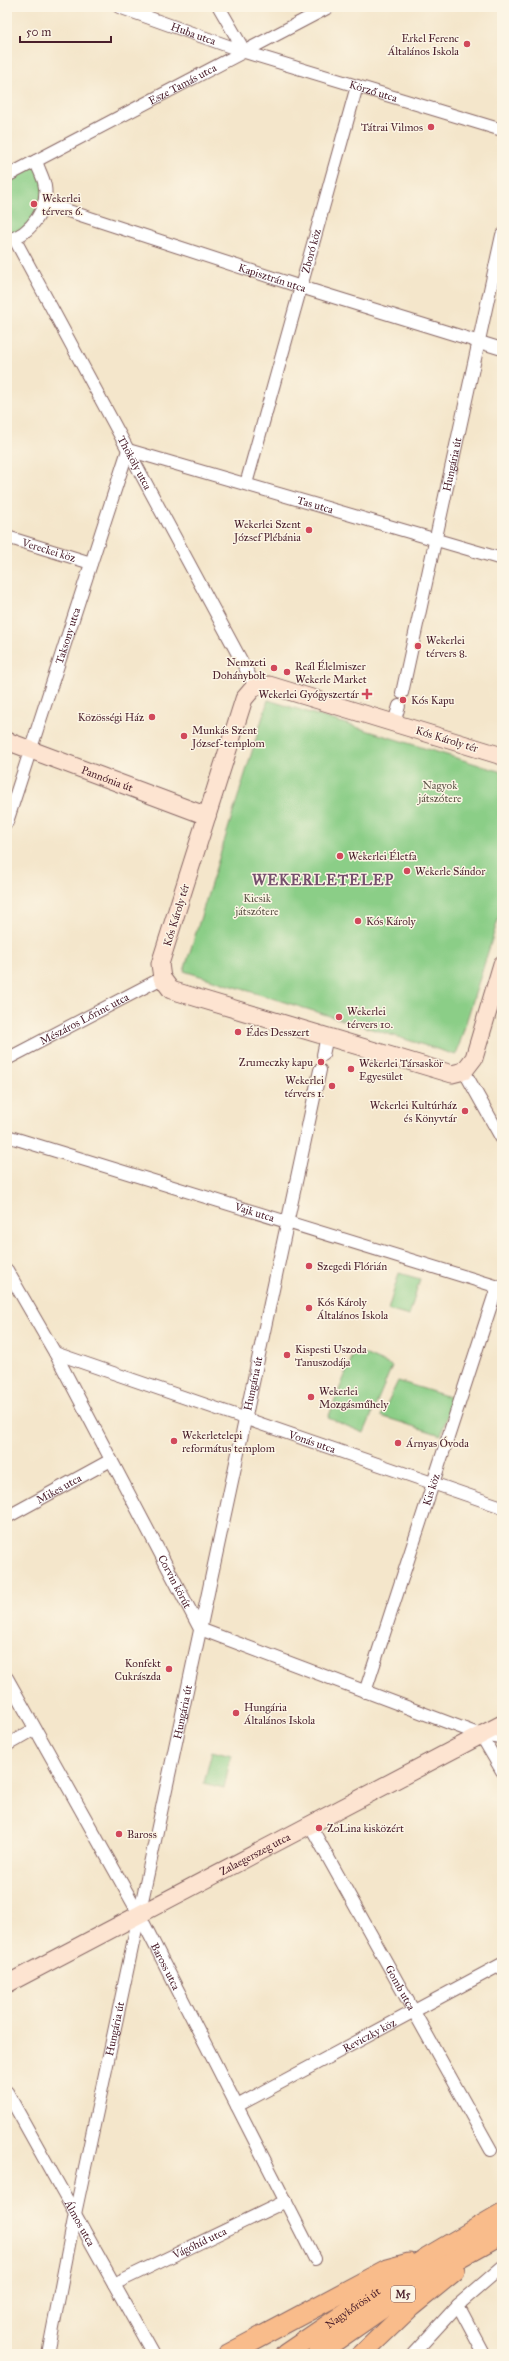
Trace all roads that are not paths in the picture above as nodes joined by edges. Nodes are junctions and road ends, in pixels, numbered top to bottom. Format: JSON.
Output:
{"nodes":[{"id":1,"x":119,"y":7,"type":"edge"},
{"id":2,"x":219,"y":7,"type":"edge"},
{"id":3,"x":329,"y":7,"type":"edge"},
{"id":4,"x":245,"y":52,"type":"junction"},
{"id":5,"x":356,"y":86,"type":"junction"},
{"id":6,"x":502,"y":130,"type":"edge"},
{"id":7,"x":36,"y":161,"type":"junction"},
{"id":8,"x":7,"y":176,"type":"edge"},
{"id":9,"x":44,"y":203,"type":"junction"},
{"id":10,"x":502,"y":235,"type":"edge"},
{"id":11,"x":11,"y":239,"type":"edge"},
{"id":12,"x":301,"y":287,"type":"junction"},
{"id":13,"x":478,"y":342,"type":"junction"},
{"id":14,"x":502,"y":349,"type":"edge"},
{"id":15,"x":128,"y":450,"type":"junction"},
{"id":16,"x":246,"y":484,"type":"junction"},
{"id":17,"x":7,"y":537,"type":"edge"},
{"id":18,"x":435,"y":539,"type":"junction"},
{"id":19,"x":502,"y":559,"type":"edge"},
{"id":20,"x":91,"y":563,"type":"junction"},
{"id":21,"x":255,"y":686,"type":"junction"},
{"id":22,"x":402,"y":693,"type":"dead end"},
{"id":23,"x":399,"y":706,"type":"dead end"},
{"id":24,"x":394,"y":723,"type":"junction"},
{"id":25,"x":7,"y":741,"type":"edge"},
{"id":26,"x":31,"y":750,"type":"junction"},
{"id":27,"x":502,"y":756,"type":"edge"},
{"id":28,"x":206,"y":816,"type":"junction"},
{"id":29,"x":7,"y":822,"type":"edge"},
{"id":30,"x":502,"y":964,"type":"edge"},
{"id":31,"x":162,"y":978,"type":"junction"},
{"id":32,"x":328,"y":1036,"type":"junction"},
{"id":33,"x":323,"y":1055,"type":"dead end"},
{"id":34,"x":7,"y":1059,"type":"edge"},
{"id":35,"x":320,"y":1070,"type":"dead end"},
{"id":36,"x":464,"y":1071,"type":"junction"},
{"id":37,"x":7,"y":1136,"type":"edge"},
{"id":38,"x":502,"y":1139,"type":"edge"},
{"id":39,"x":287,"y":1223,"type":"junction"},
{"id":40,"x":7,"y":1270,"type":"edge"},
{"id":41,"x":500,"y":1288,"type":"edge"},
{"id":42,"x":55,"y":1353,"type":"junction"},
{"id":43,"x":246,"y":1418,"type":"junction"},
{"id":44,"x":111,"y":1460,"type":"junction"},
{"id":45,"x":433,"y":1483,"type":"junction"},
{"id":46,"x":502,"y":1507,"type":"edge"},
{"id":47,"x":7,"y":1517,"type":"edge"},
{"id":48,"x":200,"y":1629,"type":"junction"},
{"id":49,"x":7,"y":1678,"type":"edge"},
{"id":50,"x":365,"y":1692,"type":"junction"},
{"id":51,"x":502,"y":1724,"type":"edge"},
{"id":52,"x":34,"y":1729,"type":"junction"},
{"id":53,"x":481,"y":1735,"type":"junction"},
{"id":54,"x":502,"y":1738,"type":"edge"},
{"id":55,"x":7,"y":1745,"type":"edge"},
{"id":56,"x":502,"y":1771,"type":"edge"},
{"id":57,"x":310,"y":1825,"type":"junction"},
{"id":58,"x":139,"y":1914,"type":"junction"},
{"id":59,"x":502,"y":1964,"type":"edge"},
{"id":60,"x":7,"y":1984,"type":"edge"},
{"id":61,"x":414,"y":2011,"type":"junction"},
{"id":62,"x":7,"y":2092,"type":"edge"},
{"id":63,"x":237,"y":2106,"type":"junction"},
{"id":64,"x":491,"y":2150,"type":"dead end"},
{"id":65,"x":286,"y":2201,"type":"junction"},
{"id":66,"x":502,"y":2213,"type":"edge"},
{"id":67,"x":75,"y":2214,"type":"junction"},
{"id":68,"x":497,"y":2236,"type":"edge"},
{"id":69,"x":427,"y":2257,"type":"junction"},
{"id":70,"x":316,"y":2259,"type":"dead end"},
{"id":71,"x":502,"y":2267,"type":"edge"},
{"id":72,"x":114,"y":2284,"type":"junction"},
{"id":73,"x":458,"y":2306,"type":"junction"},
{"id":74,"x":48,"y":2354,"type":"edge"},
{"id":75,"x":153,"y":2354,"type":"edge"},
{"id":76,"x":228,"y":2354,"type":"edge"},
{"id":77,"x":285,"y":2354,"type":"edge"},
{"id":78,"x":317,"y":2354,"type":"edge"},
{"id":79,"x":362,"y":2354,"type":"edge"},
{"id":80,"x":413,"y":2354,"type":"edge"},
{"id":81,"x":484,"y":2354,"type":"edge"}],
"edges":[{"from":1,"to":4,"type":"street","name":"Huba utca"},
{"from":2,"to":4,"type":"street"},
{"from":3,"to":4,"type":"street","name":"Esze Tamás utca"},
{"from":4,"to":5,"type":"street","name":"Körző utca"},
{"from":4,"to":7,"type":"street","name":"Esze Tamás utca"},
{"from":5,"to":6,"type":"street","name":"Körző utca"},
{"from":5,"to":12,"type":"street","name":"Zboró köz"},
{"from":7,"to":8,"type":"street","name":"Esze Tamás utca"},
{"from":7,"to":9,"type":"street"},
{"from":9,"to":11,"type":"street"},
{"from":9,"to":12,"type":"street","name":"Kapisztrán utca"},
{"from":10,"to":13,"type":"street","name":"Hungária út"},
{"from":11,"to":15,"type":"street","name":"Thököly utca"},
{"from":12,"to":13,"type":"street","name":"Kapisztrán utca"},
{"from":12,"to":16,"type":"street","name":"Zboró köz"},
{"from":13,"to":14,"type":"street","name":"Kapisztrán utca"},
{"from":13,"to":18,"type":"street","name":"Hungária út"},
{"from":15,"to":16,"type":"street","name":"Tas utca"},
{"from":15,"to":20,"type":"street","name":"Taksony utca"},
{"from":15,"to":21,"type":"street","name":"Thököly utca"},
{"from":16,"to":18,"type":"street","name":"Tas utca"},
{"from":17,"to":20,"type":"street","name":"Vereckei köz"},
{"from":18,"to":19,"type":"street","name":"Tas utca"},
{"from":18,"to":22,"type":"street","name":"Hungária út"},
{"from":20,"to":26,"type":"street","name":"Taksony utca"},
{"from":21,"to":24,"type":"street","name":"Kós Károly tér"},
{"from":21,"to":28,"type":"street","name":"Kós Károly tér"},
{"from":23,"to":24,"type":"street"},
{"from":24,"to":27,"type":"street","name":"Kós Károly tér"},
{"from":25,"to":26,"type":"street","name":"Pannónia út"},
{"from":26,"to":28,"type":"street","name":"Pannónia út"},
{"from":26,"to":29,"type":"street","name":"Taksony utca"},
{"from":28,"to":31,"type":"street","name":"Kós Károly tér"},
{"from":30,"to":36,"type":"street"},
{"from":31,"to":32,"type":"street"},
{"from":31,"to":34,"type":"street","name":"Mészáros Lőrinc utca"},
{"from":32,"to":33,"type":"street"},
{"from":32,"to":36,"type":"street"},
{"from":35,"to":39,"type":"street","name":"Hungária út"},
{"from":36,"to":38,"type":"street"},
{"from":37,"to":39,"type":"street","name":"Vajk utca"},
{"from":39,"to":41,"type":"street","name":"Vajk utca"},
{"from":39,"to":43,"type":"street","name":"Hungária út"},
{"from":40,"to":42,"type":"street","name":"Corvin körút"},
{"from":41,"to":45,"type":"street","name":"Kis köz"},
{"from":42,"to":43,"type":"street","name":"Vonás utca"},
{"from":42,"to":44,"type":"street","name":"Corvin körút"},
{"from":43,"to":45,"type":"street","name":"Vonás utca"},
{"from":43,"to":48,"type":"street","name":"Hungária út"},
{"from":44,"to":47,"type":"street","name":"Mikes utca"},
{"from":44,"to":48,"type":"street","name":"Corvin körút"},
{"from":45,"to":46,"type":"street","name":"Vonás utca"},
{"from":45,"to":50,"type":"street","name":"Kis köz"},
{"from":48,"to":50,"type":"street"},
{"from":48,"to":58,"type":"street","name":"Hungária út"},
{"from":49,"to":52,"type":"street","name":"Baross utca"},
{"from":50,"to":53,"type":"street"},
{"from":51,"to":53,"type":"street","name":"Zalaegerszeg utca"},
{"from":52,"to":55,"type":"street"},
{"from":52,"to":58,"type":"street","name":"Baross utca"},
{"from":53,"to":54,"type":"street"},
{"from":53,"to":56,"type":"street"},
{"from":53,"to":57,"type":"street","name":"Zalaegerszeg utca"},
{"from":57,"to":58,"type":"street","name":"Zalaegerszeg utca"},
{"from":57,"to":61,"type":"street","name":"Gomb utca"},
{"from":58,"to":60,"type":"street","name":"Zalaegerszeg utca"},
{"from":58,"to":63,"type":"street","name":"Baross utca"},
{"from":58,"to":67,"type":"street","name":"Hungária út"},
{"from":59,"to":61,"type":"street","name":"Reviczky köz"},
{"from":61,"to":63,"type":"street","name":"Reviczky köz"},
{"from":61,"to":64,"type":"street","name":"Gomb utca"},
{"from":62,"to":67,"type":"street","name":"Álmos utca"},
{"from":63,"to":65,"type":"street","name":"Baross utca"},
{"from":65,"to":70,"type":"street","name":"Baross utca"},
{"from":65,"to":72,"type":"street","name":"Vágóhíd utca"},
{"from":66,"to":69,"type":"main road","name":"Nagykőrösi út","number":"M5"},
{"from":67,"to":72,"type":"street","name":"Álmos utca"},
{"from":67,"to":74,"type":"street","name":"Hungária út"},
{"from":68,"to":78,"type":"main road","name":"Nagykőrösi út","number":"M5"},
{"from":68,"to":79,"type":"main road"},
{"from":69,"to":76,"type":"main road"},
{"from":69,"to":77,"type":"main road","name":"Nagykőrösi út","number":"M5"},
{"from":71,"to":73,"type":"street"},
{"from":72,"to":75,"type":"street","name":"Álmos utca"},
{"from":73,"to":80,"type":"street"},
{"from":73,"to":81,"type":"street"}]}
